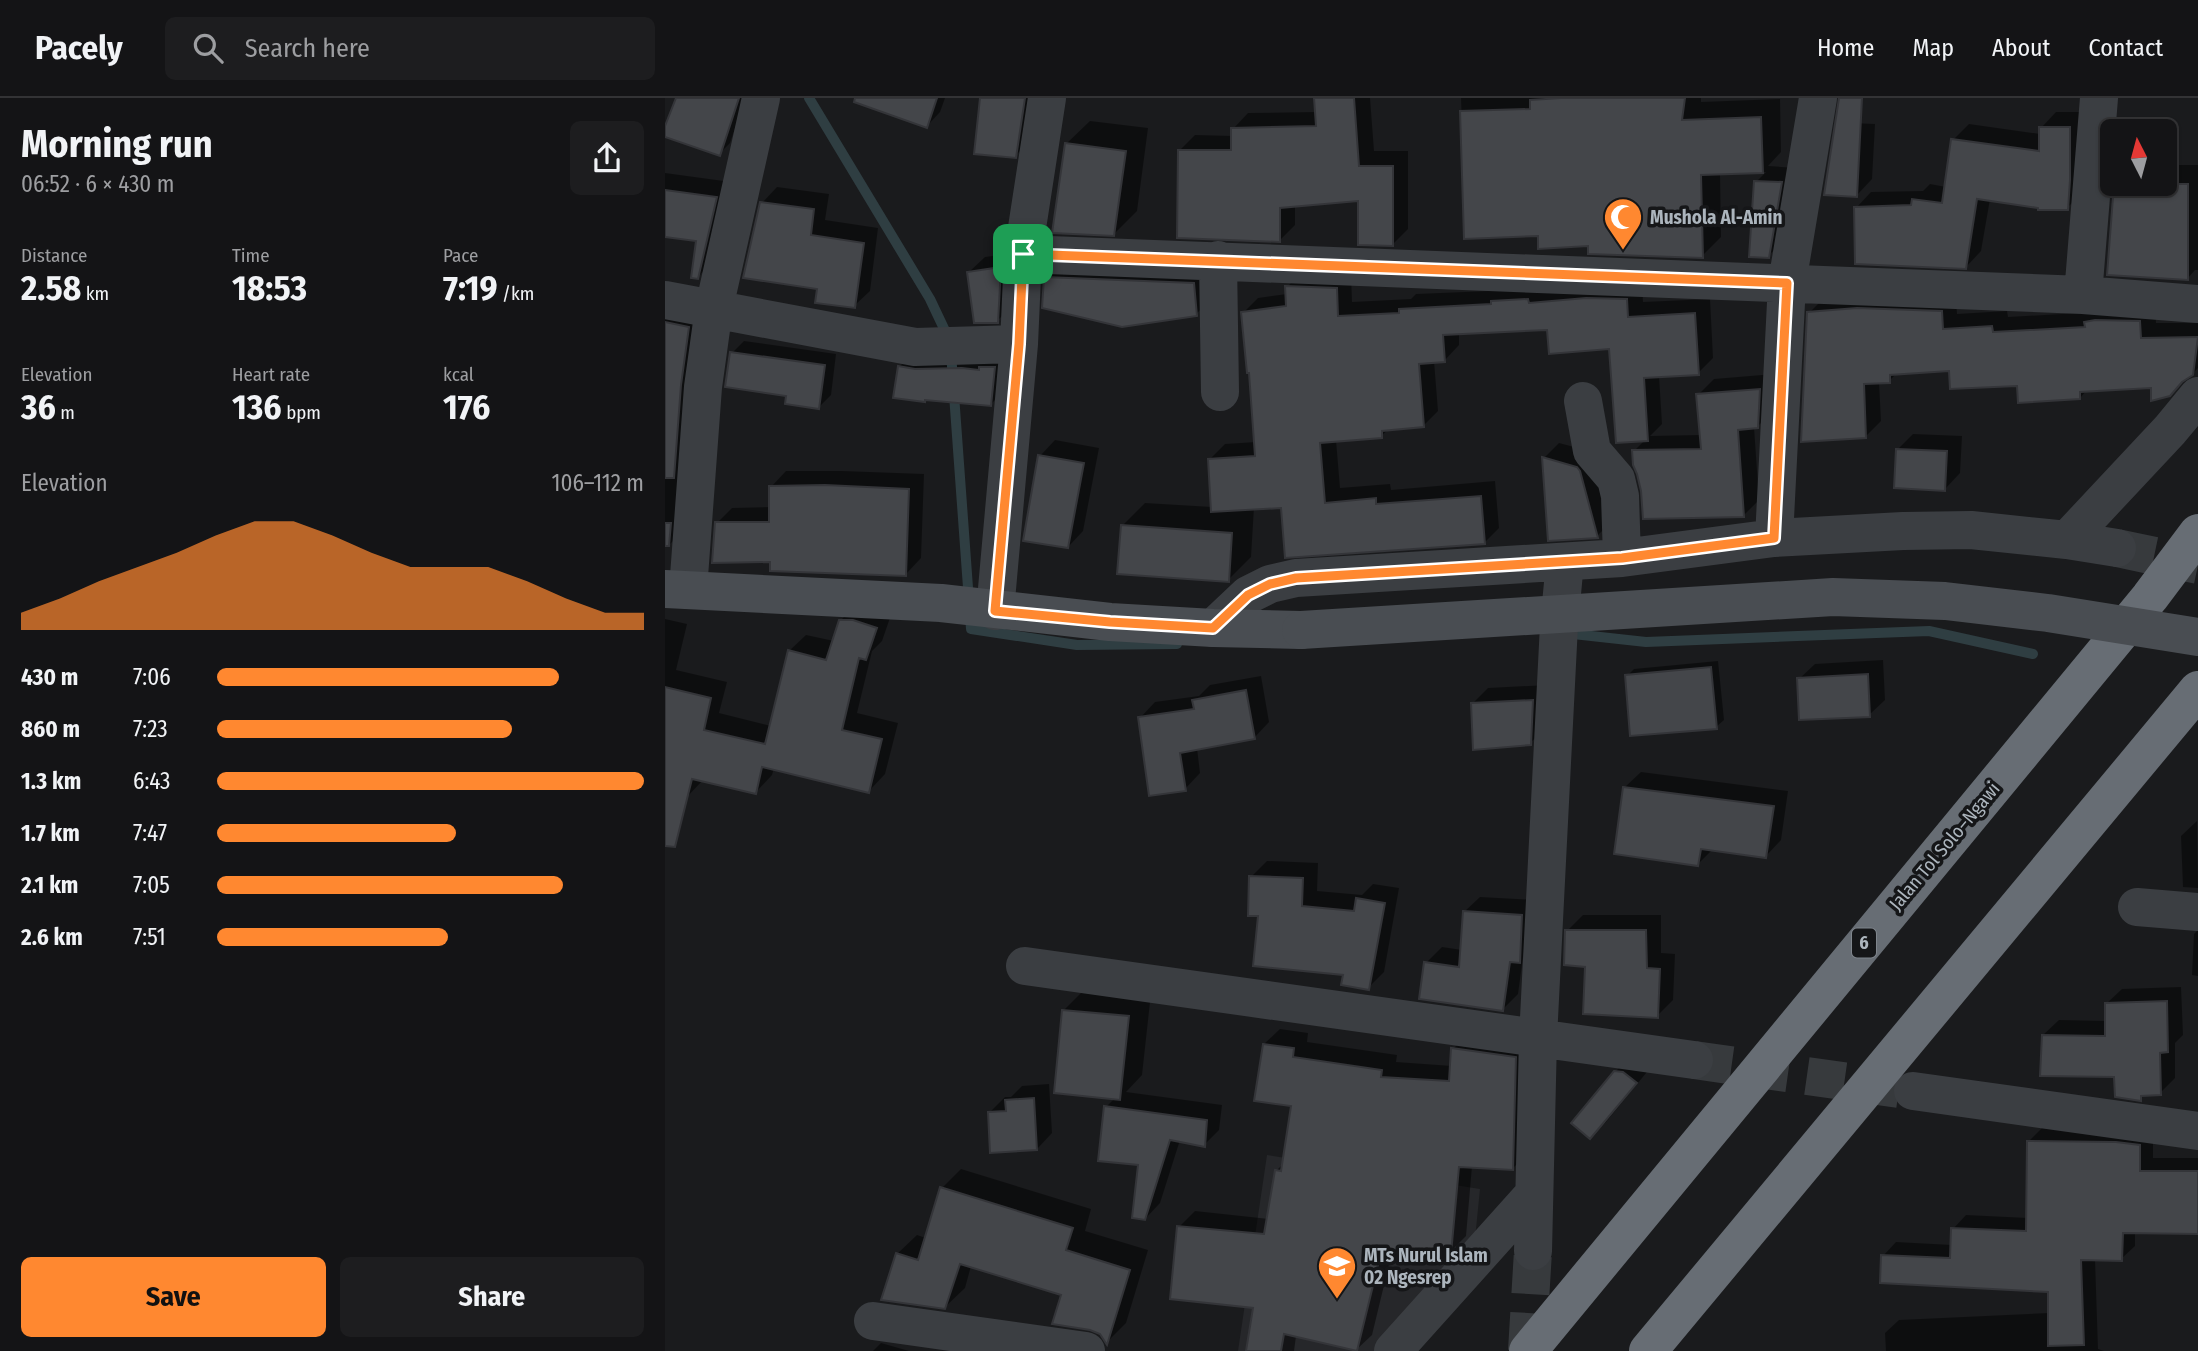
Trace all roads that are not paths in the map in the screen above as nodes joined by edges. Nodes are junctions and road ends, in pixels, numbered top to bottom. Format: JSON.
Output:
{"nodes":[{"id":1,"x":761,"y":98,"type":"edge"},
{"id":2,"x":1047,"y":98,"type":"edge"},
{"id":3,"x":1818,"y":98,"type":"edge"},
{"id":4,"x":2099,"y":98,"type":"edge"},
{"id":5,"x":1023,"y":254,"type":"junction"},
{"id":6,"x":1218,"y":260,"type":"junction"},
{"id":7,"x":1787,"y":283,"type":"junction"},
{"id":8,"x":2083,"y":295,"type":"junction"},
{"id":9,"x":665,"y":300,"type":"edge"},
{"id":10,"x":2198,"y":304,"type":"edge"},
{"id":11,"x":714,"y":308,"type":"junction"},
{"id":12,"x":1019,"y":344,"type":"junction"},
{"id":13,"x":1220,"y":391,"type":"dead end"},
{"id":14,"x":2198,"y":396,"type":"edge"},
{"id":15,"x":1583,"y":401,"type":"dead end"},
{"id":16,"x":2198,"y":533,"type":"edge"},
{"id":17,"x":1774,"y":538,"type":"junction"},
{"id":18,"x":2067,"y":540,"type":"junction"},
{"id":19,"x":2117,"y":548,"type":"tunnel mouth"},
{"id":20,"x":1622,"y":558,"type":"junction"},
{"id":21,"x":1565,"y":562,"type":"junction"},
{"id":22,"x":676,"y":589,"type":"edge"},
{"id":23,"x":988,"y":609,"type":"junction"},
{"id":24,"x":1213,"y":628,"type":"junction"},
{"id":25,"x":2198,"y":636,"type":"edge"},
{"id":26,"x":2198,"y":690,"type":"edge"},
{"id":27,"x":2137,"y":907,"type":"dead end"},
{"id":28,"x":2198,"y":912,"type":"edge"},
{"id":29,"x":1025,"y":966,"type":"dead end"},
{"id":30,"x":1538,"y":1038,"type":"junction"},
{"id":31,"x":1693,"y":1060,"type":"tunnel mouth"},
{"id":32,"x":1913,"y":1091,"type":"tunnel mouth"},
{"id":33,"x":2198,"y":1131,"type":"edge"},
{"id":34,"x":1534,"y":1194,"type":"junction"},
{"id":35,"x":1533,"y":1251,"type":"tunnel mouth"},
{"id":36,"x":873,"y":1321,"type":"dead end"},
{"id":37,"x":1086,"y":1351,"type":"edge"},
{"id":38,"x":1393,"y":1351,"type":"edge"},
{"id":39,"x":1528,"y":1351,"type":"edge"},
{"id":40,"x":1648,"y":1351,"type":"edge"}],
"edges":[{"from":1,"to":11,"type":"street"},
{"from":2,"to":5,"type":"street"},
{"from":3,"to":7,"type":"street"},
{"from":4,"to":8,"type":"street"},
{"from":5,"to":6,"type":"street"},
{"from":5,"to":12,"type":"street"},
{"from":6,"to":7,"type":"street"},
{"from":6,"to":13,"type":"street"},
{"from":7,"to":8,"type":"street"},
{"from":7,"to":17,"type":"street"},
{"from":8,"to":10,"type":"street"},
{"from":9,"to":11,"type":"street"},
{"from":11,"to":12,"type":"street"},
{"from":11,"to":22,"type":"street"},
{"from":12,"to":23,"type":"street"},
{"from":14,"to":18,"type":"street"},
{"from":15,"to":20,"type":"street"},
{"from":16,"to":39,"type":"highway","name":"Jalan Tol Solo–Ngawi","number":"6"},
{"from":17,"to":18,"type":"street"},
{"from":17,"to":20,"type":"street"},
{"from":18,"to":19,"type":"street"},
{"from":20,"to":21,"type":"street"},
{"from":21,"to":24,"type":"street"},
{"from":21,"to":30,"type":"street"},
{"from":22,"to":23,"type":"main road"},
{"from":23,"to":24,"type":"main road"},
{"from":24,"to":25,"type":"main road","bridge":true},
{"from":26,"to":40,"type":"highway"},
{"from":27,"to":28,"type":"street"},
{"from":29,"to":30,"type":"street"},
{"from":30,"to":31,"type":"street"},
{"from":30,"to":34,"type":"street"},
{"from":32,"to":33,"type":"street"},
{"from":34,"to":35,"type":"street"},
{"from":34,"to":38,"type":"street"},
{"from":36,"to":37,"type":"street"}]}
